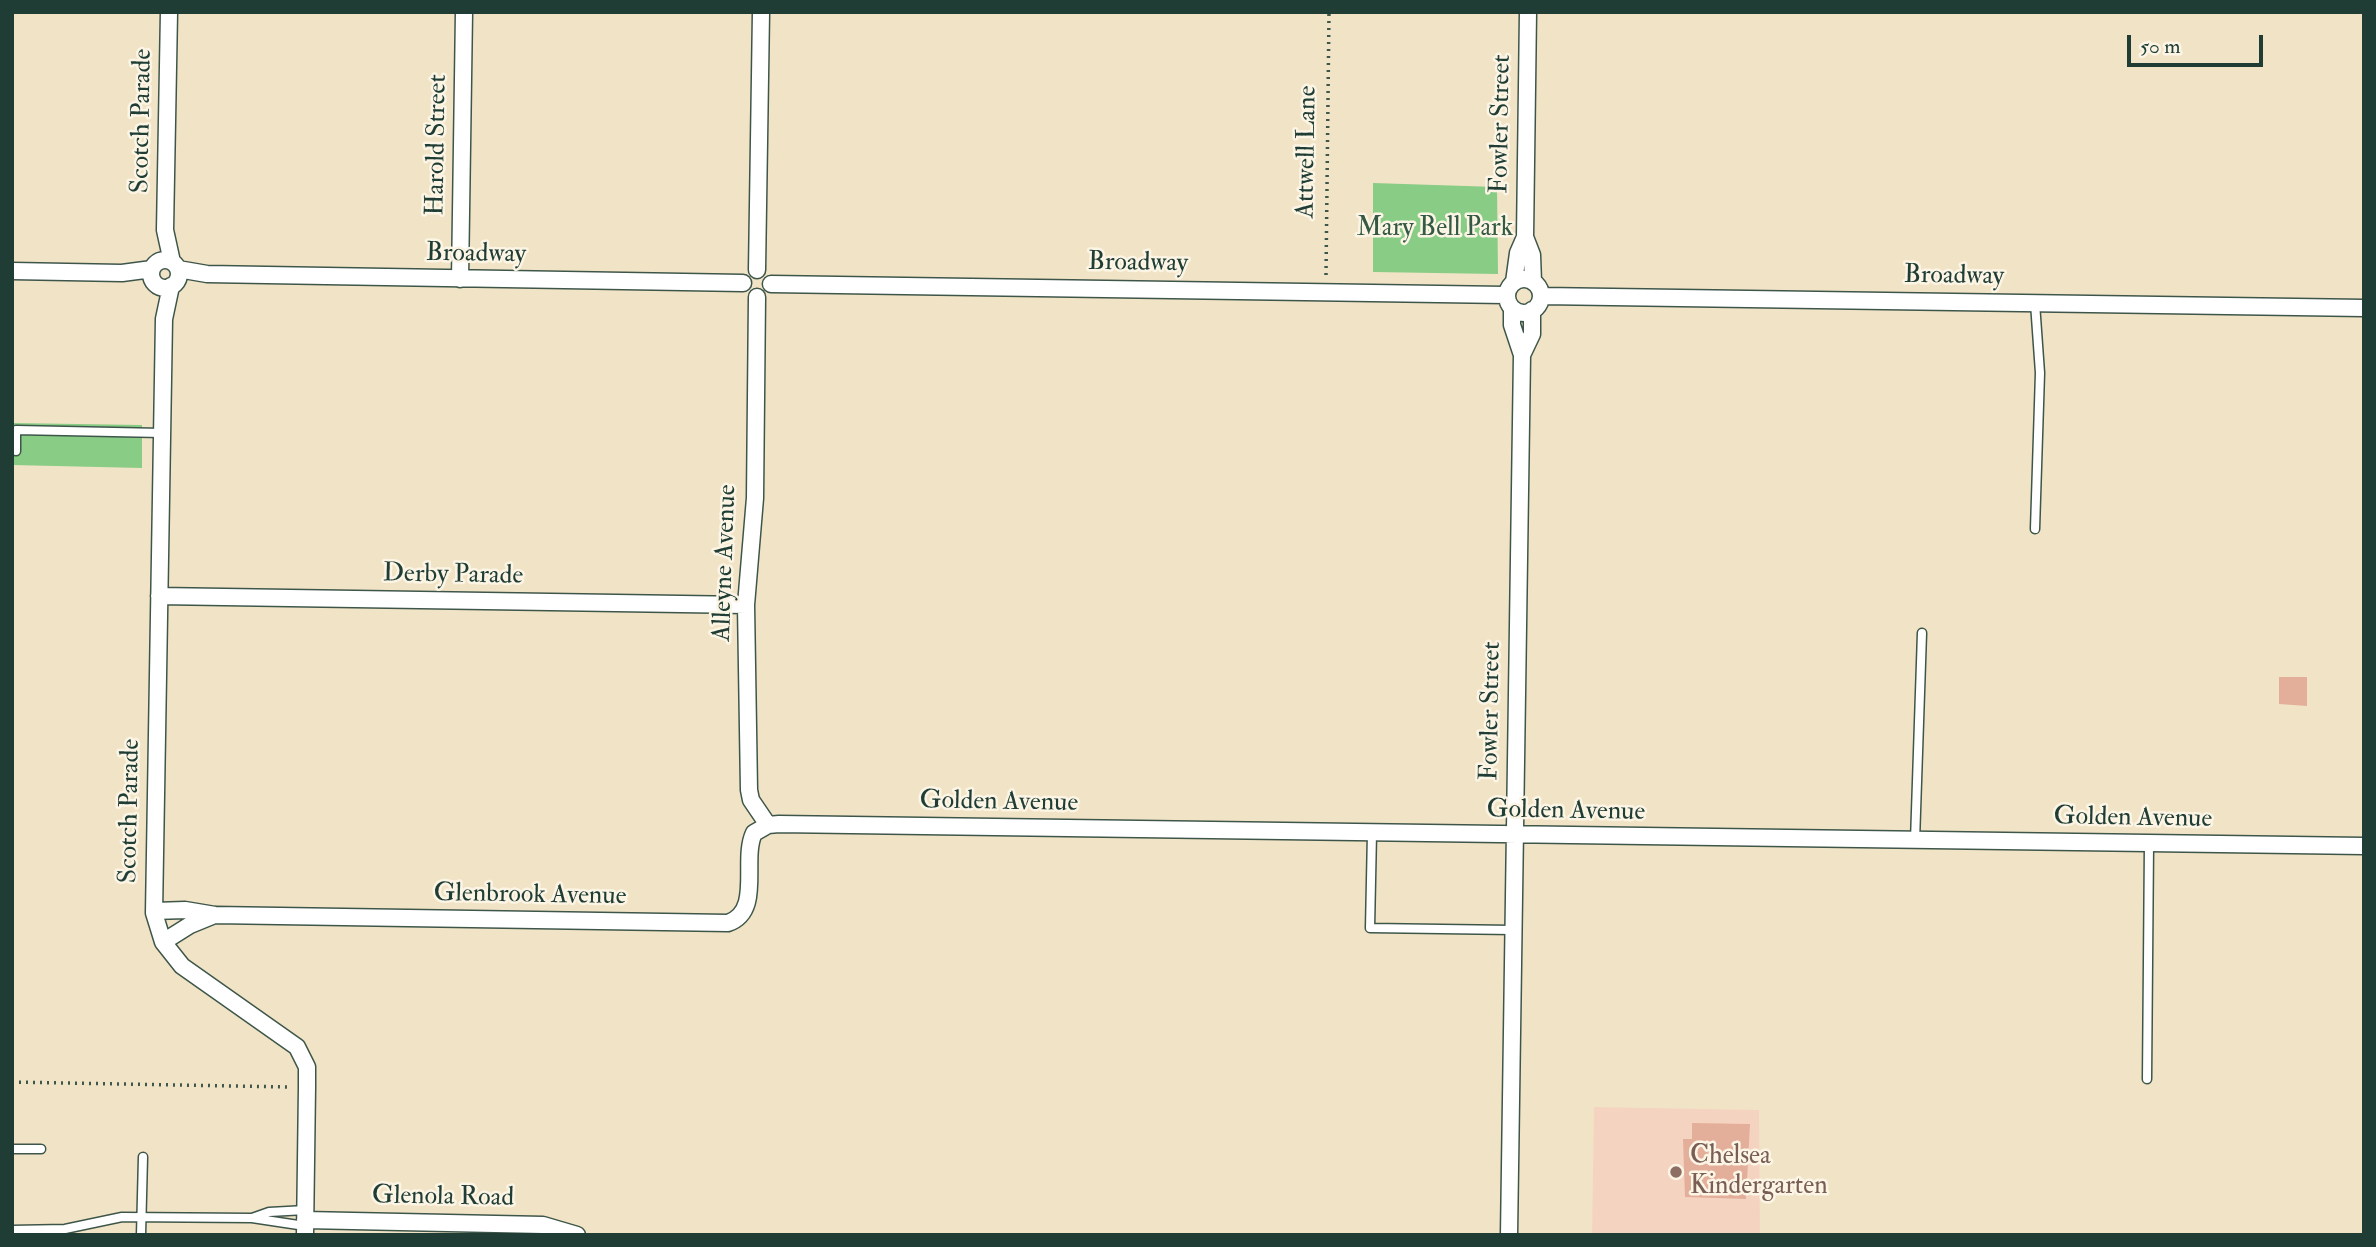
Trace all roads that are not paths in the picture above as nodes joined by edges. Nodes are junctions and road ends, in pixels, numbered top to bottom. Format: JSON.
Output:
{"nodes":[{"id":1,"x":169,"y":12,"type":"edge"},
{"id":2,"x":464,"y":12,"type":"edge"},
{"id":3,"x":761,"y":12,"type":"edge"},
{"id":4,"x":1528,"y":12,"type":"edge"},
{"id":5,"x":1525,"y":237,"type":"junction"},
{"id":6,"x":757,"y":270,"type":"junction"},
{"id":7,"x":12,"y":271,"type":"edge"},
{"id":8,"x":165,"y":274,"type":"junction"},
{"id":9,"x":460,"y":279,"type":"junction"},
{"id":10,"x":1533,"y":282,"type":"junction"},
{"id":11,"x":743,"y":283,"type":"junction"},
{"id":12,"x":771,"y":284,"type":"junction"},
{"id":13,"x":1510,"y":295,"type":"junction"},
{"id":14,"x":1543,"y":296,"type":"junction"},
{"id":15,"x":757,"y":297,"type":"junction"},
{"id":16,"x":2035,"y":303,"type":"junction"},
{"id":17,"x":2364,"y":309,"type":"edge"},
{"id":18,"x":1532,"y":310,"type":"junction"},
{"id":19,"x":1522,"y":355,"type":"junction"},
{"id":20,"x":162,"y":433,"type":"junction"},
{"id":21,"x":16,"y":451,"type":"dead end"},
{"id":22,"x":2035,"y":529,"type":"dead end"},
{"id":23,"x":159,"y":596,"type":"junction"},
{"id":24,"x":746,"y":605,"type":"junction"},
{"id":25,"x":1922,"y":633,"type":"dead end"},
{"id":26,"x":768,"y":825,"type":"junction"},
{"id":27,"x":1372,"y":833,"type":"junction"},
{"id":28,"x":1515,"y":836,"type":"junction"},
{"id":29,"x":1915,"y":841,"type":"junction"},
{"id":30,"x":2149,"y":844,"type":"junction"},
{"id":31,"x":2364,"y":846,"type":"edge"},
{"id":32,"x":154,"y":911,"type":"junction"},
{"id":33,"x":215,"y":915,"type":"junction"},
{"id":34,"x":1514,"y":930,"type":"junction"},
{"id":35,"x":163,"y":942,"type":"junction"},
{"id":36,"x":2147,"y":1079,"type":"dead end"},
{"id":37,"x":12,"y":1149,"type":"edge"},
{"id":38,"x":41,"y":1149,"type":"dead end"},
{"id":39,"x":143,"y":1157,"type":"dead end"},
{"id":40,"x":142,"y":1217,"type":"junction"},
{"id":41,"x":251,"y":1218,"type":"junction"},
{"id":42,"x":305,"y":1223,"type":"edge"},
{"id":43,"x":12,"y":1230,"type":"edge"},
{"id":44,"x":141,"y":1235,"type":"edge"},
{"id":45,"x":578,"y":1235,"type":"edge"},
{"id":46,"x":1509,"y":1235,"type":"edge"}],
"edges":[{"from":1,"to":8,"type":"street","name":"Scotch Parade"},
{"from":2,"to":9,"type":"street","name":"Harold Street"},
{"from":3,"to":6,"type":"street"},
{"from":4,"to":5,"type":"street","name":"Fowler Street"},
{"from":5,"to":10,"type":"street","name":"Fowler Street"},
{"from":5,"to":13,"type":"street","name":"Fowler Street"},
{"from":6,"to":11,"type":"street"},
{"from":6,"to":12,"type":"street"},
{"from":7,"to":8,"type":"street","name":"Broadway"},
{"from":8,"to":9,"type":"street","name":"Broadway"},
{"from":8,"to":20,"type":"street","name":"Scotch Parade"},
{"from":9,"to":11,"type":"street","name":"Broadway"},
{"from":10,"to":13,"type":"street"},
{"from":10,"to":14,"type":"street"},
{"from":11,"to":15,"type":"street"},
{"from":12,"to":13,"type":"street","name":"Broadway"},
{"from":12,"to":15,"type":"street"},
{"from":13,"to":18,"type":"street"},
{"from":13,"to":19,"type":"street","name":"Fowler Street"},
{"from":14,"to":16,"type":"street","name":"Broadway"},
{"from":14,"to":18,"type":"street"},
{"from":15,"to":24,"type":"street","name":"Alleyne Avenue"},
{"from":16,"to":17,"type":"street","name":"Broadway"},
{"from":16,"to":22,"type":"lane"},
{"from":18,"to":19,"type":"street","name":"Fowler Street"},
{"from":19,"to":28,"type":"street","name":"Fowler Street"},
{"from":20,"to":21,"type":"lane"},
{"from":20,"to":23,"type":"street","name":"Scotch Parade"},
{"from":23,"to":24,"type":"street","name":"Derby Parade"},
{"from":23,"to":32,"type":"street","name":"Scotch Parade"},
{"from":24,"to":26,"type":"street","name":"Alleyne Avenue"},
{"from":25,"to":29,"type":"lane"},
{"from":26,"to":27,"type":"street","name":"Golden Avenue"},
{"from":26,"to":33,"type":"street","name":"Glenbrook Avenue"},
{"from":27,"to":28,"type":"street","name":"Golden Avenue"},
{"from":27,"to":34,"type":"lane"},
{"from":28,"to":29,"type":"street","name":"Golden Avenue"},
{"from":28,"to":34,"type":"street","name":"Fowler Street"},
{"from":29,"to":30,"type":"street","name":"Golden Avenue"},
{"from":30,"to":31,"type":"street","name":"Golden Avenue"},
{"from":30,"to":36,"type":"lane"},
{"from":32,"to":33,"type":"street","name":"Glenbrook Avenue"},
{"from":32,"to":35,"type":"street","name":"Scotch Parade"},
{"from":33,"to":35,"type":"street","name":"Glenbrook Avenue"},
{"from":34,"to":46,"type":"street","name":"Fowler Street"},
{"from":35,"to":42,"type":"street","name":"Scotch Parade"},
{"from":37,"to":38,"type":"lane"},
{"from":39,"to":40,"type":"lane"},
{"from":40,"to":41,"type":"lane"},
{"from":40,"to":43,"type":"lane"},
{"from":40,"to":44,"type":"lane"},
{"from":41,"to":42,"type":"lane"},
{"from":41,"to":42,"type":"lane"},
{"from":42,"to":45,"type":"street","name":"Glenola Road"}]}
